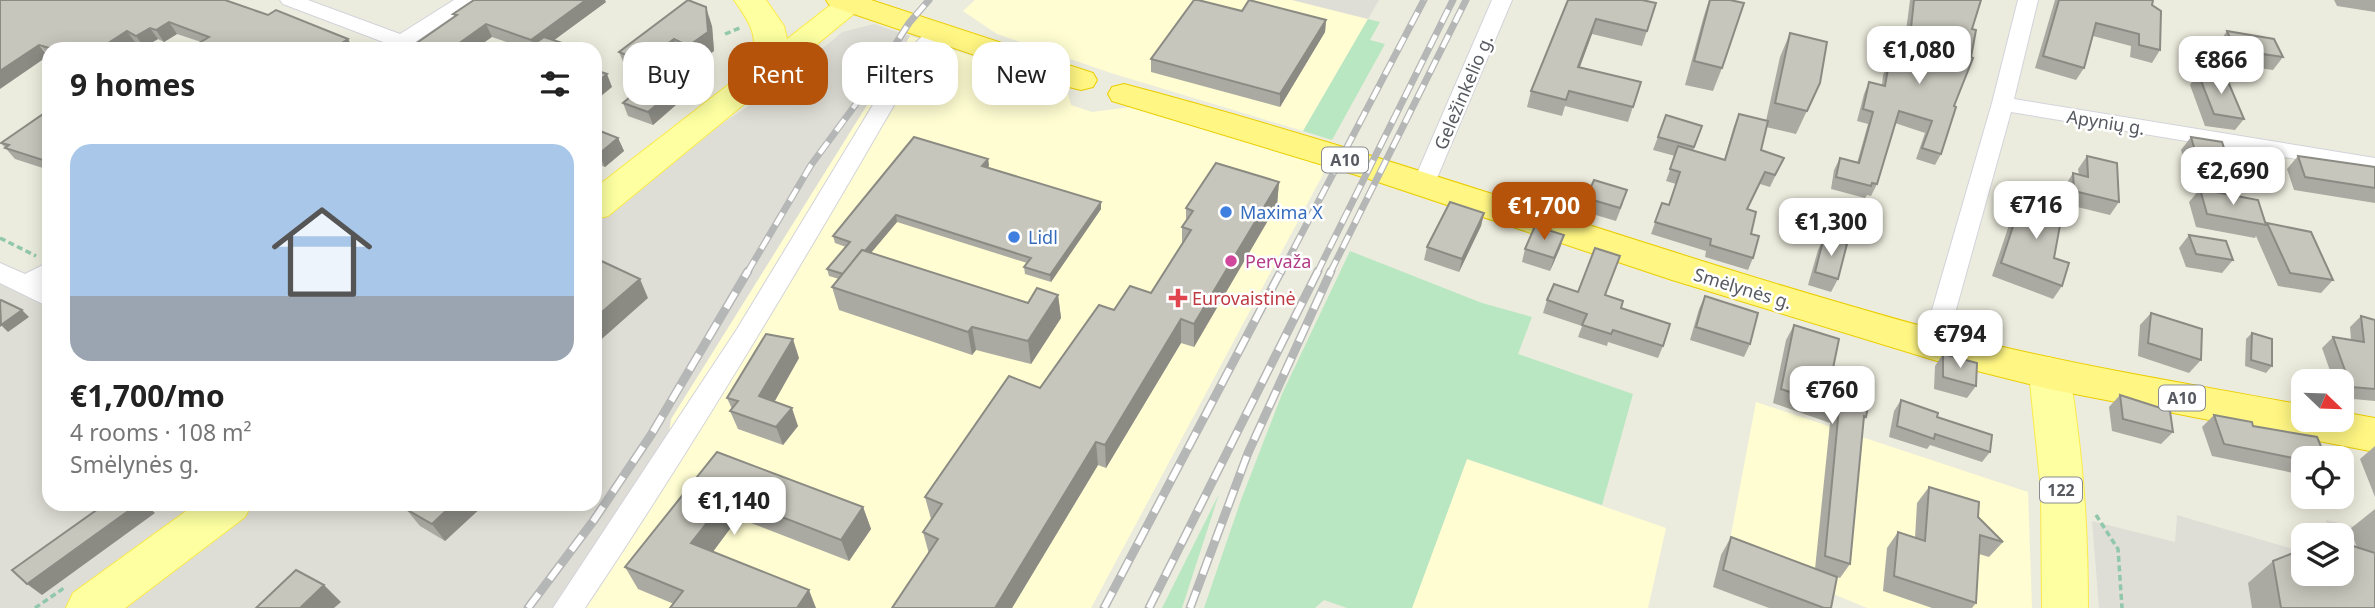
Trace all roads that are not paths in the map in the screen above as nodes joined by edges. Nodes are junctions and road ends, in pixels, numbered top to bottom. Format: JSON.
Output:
{"nodes":[{"id":1,"x":290,"y":0,"type":"edge"},
{"id":2,"x":467,"y":0,"type":"edge"},
{"id":3,"x":749,"y":0,"type":"edge"},
{"id":4,"x":924,"y":0,"type":"edge"},
{"id":5,"x":1502,"y":0,"type":"edge"},
{"id":6,"x":2028,"y":0,"type":"edge"},
{"id":7,"x":847,"y":2,"type":"edge"},
{"id":8,"x":937,"y":32,"type":"junction"},
{"id":9,"x":389,"y":42,"type":"edge"},
{"id":10,"x":401,"y":42,"type":"edge"},
{"id":11,"x":773,"y":42,"type":"edge"},
{"id":12,"x":801,"y":42,"type":"edge"},
{"id":13,"x":981,"y":42,"type":"edge"},
{"id":14,"x":972,"y":43,"type":"edge"},
{"id":15,"x":1070,"y":76,"type":"edge"},
{"id":16,"x":728,"y":102,"type":"edge"},
{"id":17,"x":2003,"y":103,"type":"junction"},
{"id":18,"x":2375,"y":164,"type":"edge"},
{"id":19,"x":1423,"y":185,"type":"junction"},
{"id":20,"x":602,"y":201,"type":"edge"},
{"id":21,"x":42,"y":264,"type":"edge"},
{"id":22,"x":0,"y":272,"type":"edge"},
{"id":23,"x":26,"y":285,"type":"junction"},
{"id":24,"x":42,"y":294,"type":"edge"},
{"id":25,"x":1937,"y":345,"type":"junction"},
{"id":26,"x":2049,"y":373,"type":"junction"},
{"id":27,"x":2375,"y":435,"type":"edge"},
{"id":28,"x":221,"y":511,"type":"edge"},
{"id":29,"x":89,"y":608,"type":"edge"},
{"id":30,"x":568,"y":608,"type":"edge"},
{"id":31,"x":2065,"y":608,"type":"edge"}],
"edges":[{"from":1,"to":9,"type":"street"},
{"from":2,"to":10,"type":"street"},
{"from":3,"to":11,"type":"main road"},
{"from":4,"to":13,"type":"highway"},
{"from":5,"to":19,"type":"street","name":"Geležinkelio g."},
{"from":6,"to":17,"type":"street"},
{"from":7,"to":8,"type":"highway","name":"Smėlynės g.","number":"A10"},
{"from":7,"to":12,"type":"main road"},
{"from":8,"to":14,"type":"highway","name":"Smėlynės g.","number":"A10"},
{"from":8,"to":30,"type":"street"},
{"from":15,"to":19,"type":"highway","name":"Smėlynės g.","number":"A10"},
{"from":16,"to":20,"type":"main road"},
{"from":17,"to":18,"type":"street","name":"Apynių g."},
{"from":17,"to":25,"type":"street"},
{"from":19,"to":25,"type":"highway","name":"Smėlynės g.","number":"A10"},
{"from":21,"to":23,"type":"street"},
{"from":22,"to":23,"type":"street"},
{"from":23,"to":24,"type":"street"},
{"from":25,"to":26,"type":"highway","name":"Smėlynės g.","number":"A10"},
{"from":26,"to":27,"type":"highway","name":"Smėlynės g.","number":"A10"},
{"from":26,"to":31,"type":"main road","number":"122"},
{"from":28,"to":29,"type":"main road"}]}
